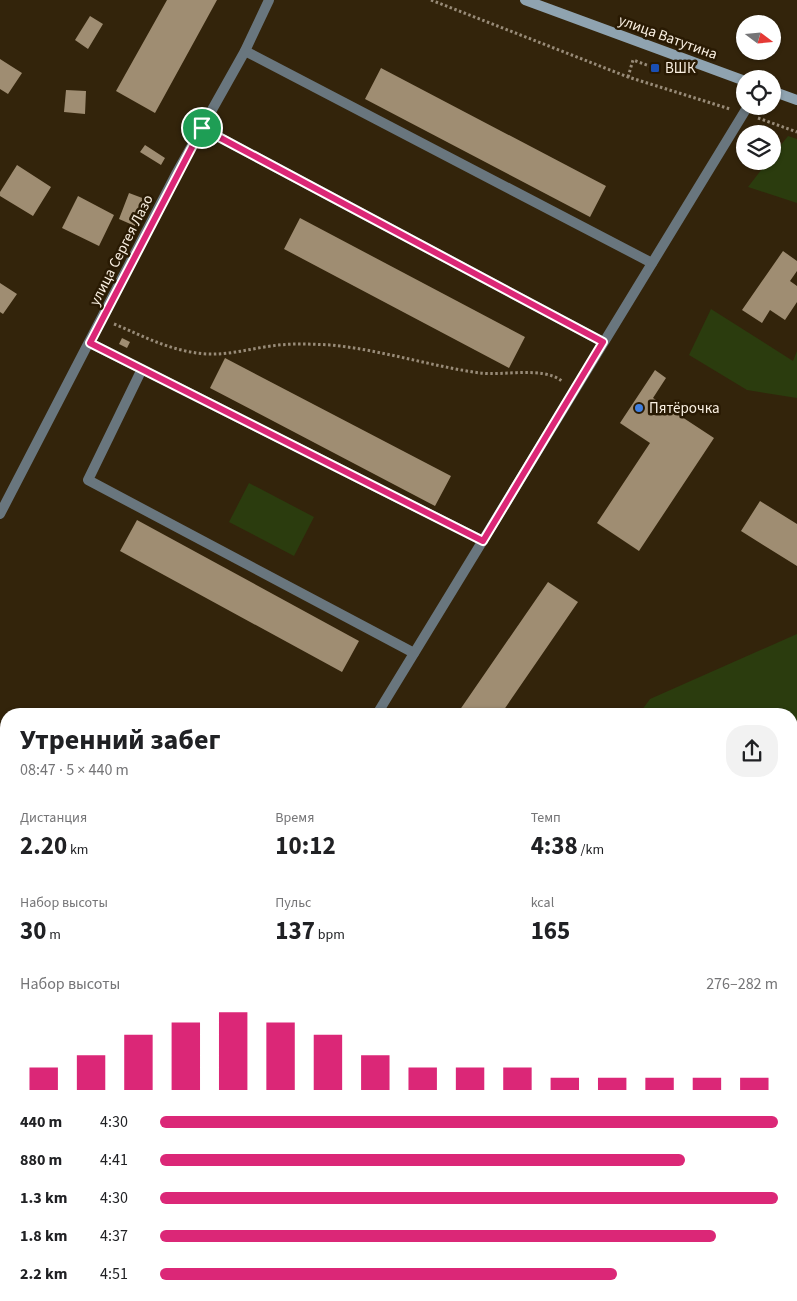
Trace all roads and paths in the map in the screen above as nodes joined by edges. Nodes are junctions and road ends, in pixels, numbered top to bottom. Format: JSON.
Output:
{"nodes":[{"id":1,"x":269,"y":0,"type":"edge"},
{"id":2,"x":431,"y":0,"type":"edge"},
{"id":3,"x":525,"y":0,"type":"edge"},
{"id":4,"x":245,"y":51,"type":"junction"},
{"id":5,"x":655,"y":68,"type":"dead end"},
{"id":6,"x":628,"y":77,"type":"junction"},
{"id":7,"x":736,"y":78,"type":"edge"},
{"id":8,"x":781,"y":94,"type":"edge"},
{"id":9,"x":797,"y":100,"type":"edge"},
{"id":10,"x":736,"y":107,"type":"edge"},
{"id":11,"x":743,"y":115,"type":"edge"},
{"id":12,"x":758,"y":115,"type":"edge"},
{"id":13,"x":202,"y":128,"type":"junction"},
{"id":14,"x":797,"y":132,"type":"edge"},
{"id":15,"x":652,"y":263,"type":"junction"},
{"id":16,"x":103,"y":319,"type":"junction"},
{"id":17,"x":603,"y":342,"type":"junction"},
{"id":18,"x":90,"y":343,"type":"junction"},
{"id":19,"x":142,"y":369,"type":"junction"},
{"id":20,"x":573,"y":392,"type":"junction"},
{"id":21,"x":0,"y":514,"type":"edge"},
{"id":22,"x":483,"y":541,"type":"junction"},
{"id":23,"x":414,"y":653,"type":"junction"},
{"id":24,"x":381,"y":708,"type":"edge"}],
"edges":[{"from":1,"to":4,"type":"street","name":"улица Сергея Лазо"},
{"from":2,"to":6,"type":"path"},
{"from":3,"to":7,"type":"main road","name":"улица Ватутина"},
{"from":4,"to":13,"type":"street","name":"улица Сергея Лазо"},
{"from":4,"to":15,"type":"street"},
{"from":5,"to":6,"type":"path"},
{"from":6,"to":10,"type":"path"},
{"from":8,"to":9,"type":"main road"},
{"from":11,"to":15,"type":"street"},
{"from":12,"to":14,"type":"path"},
{"from":13,"to":16,"type":"street","name":"улица Сергея Лазо"},
{"from":13,"to":17,"type":"street"},
{"from":15,"to":17,"type":"street"},
{"from":16,"to":18,"type":"street","name":"улица Сергея Лазо"},
{"from":16,"to":20,"type":"path"},
{"from":17,"to":20,"type":"street"},
{"from":18,"to":19,"type":"street"},
{"from":18,"to":21,"type":"street","name":"улица Сергея Лазо"},
{"from":19,"to":22,"type":"street"},
{"from":19,"to":23,"type":"street"},
{"from":20,"to":22,"type":"street"},
{"from":22,"to":23,"type":"street"},
{"from":23,"to":24,"type":"street"}]}
